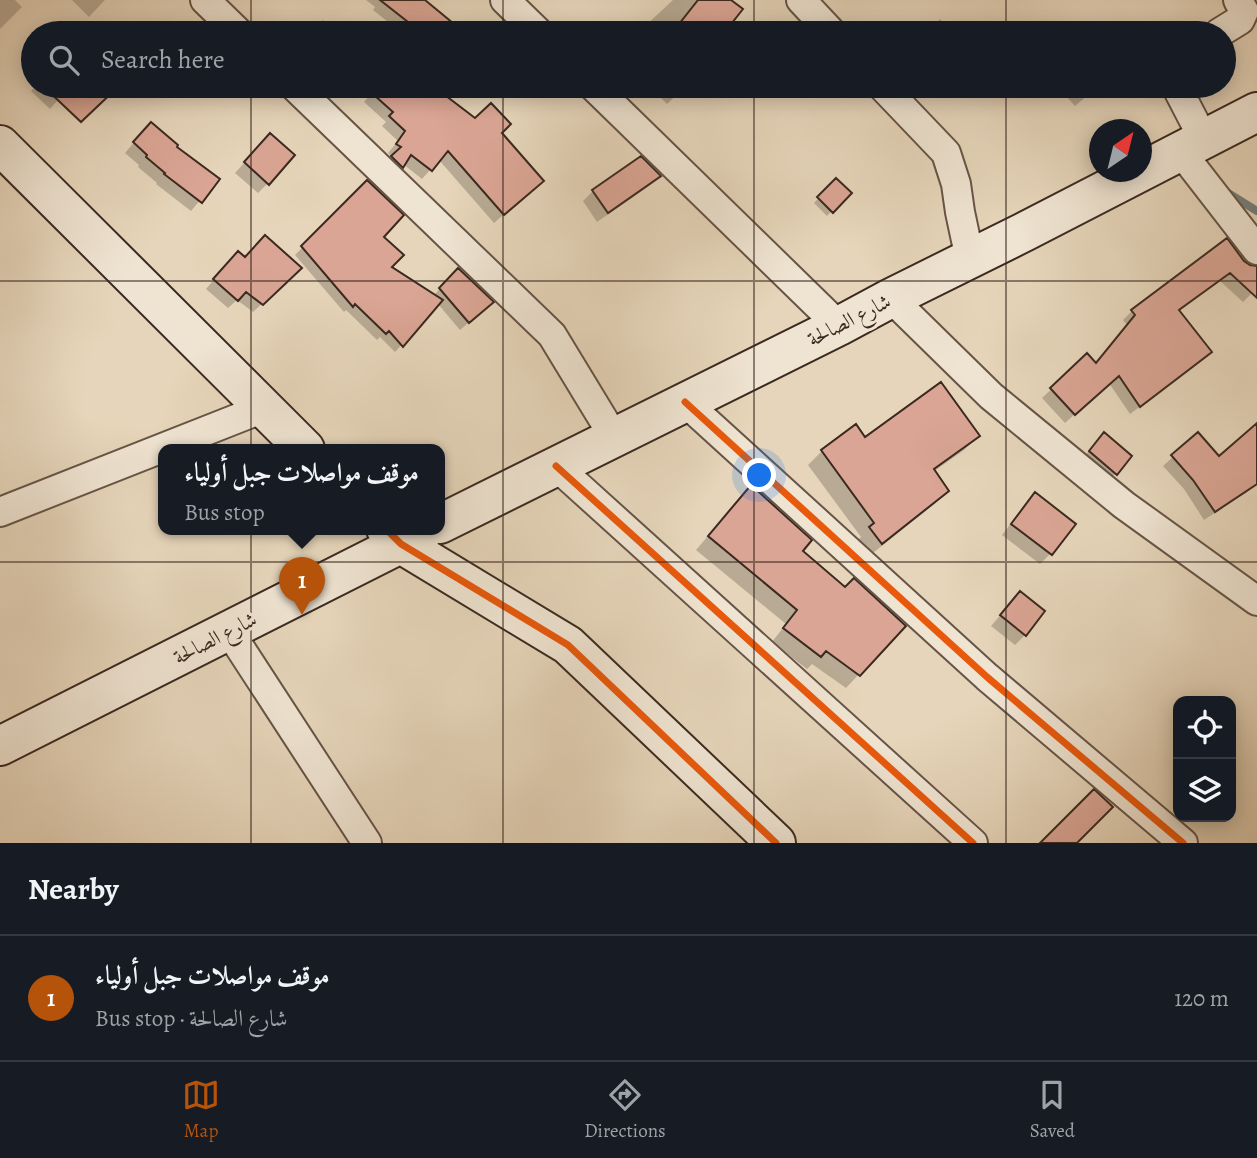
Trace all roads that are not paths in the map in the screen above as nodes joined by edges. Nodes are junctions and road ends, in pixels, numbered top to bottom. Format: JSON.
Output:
{"nodes":[{"id":1,"x":205,"y":0,"type":"edge"},
{"id":2,"x":505,"y":0,"type":"edge"},
{"id":3,"x":801,"y":0,"type":"edge"},
{"id":4,"x":1238,"y":0,"type":"edge"},
{"id":5,"x":227,"y":21,"type":"edge"},
{"id":6,"x":527,"y":21,"type":"edge"},
{"id":7,"x":821,"y":21,"type":"edge"},
{"id":8,"x":1236,"y":22,"type":"edge"},
{"id":9,"x":306,"y":98,"type":"edge"},
{"id":10,"x":605,"y":98,"type":"edge"},
{"id":11,"x":893,"y":98,"type":"edge"},
{"id":12,"x":1179,"y":98,"type":"edge"},
{"id":13,"x":1253,"y":122,"type":"edge"},
{"id":14,"x":0,"y":145,"type":"edge"},
{"id":15,"x":1192,"y":146,"type":"junction"},
{"id":16,"x":1257,"y":250,"type":"edge"},
{"id":17,"x":970,"y":259,"type":"junction"},
{"id":18,"x":891,"y":298,"type":"junction"},
{"id":19,"x":839,"y":326,"type":"junction"},
{"id":20,"x":685,"y":402,"type":"junction"},
{"id":21,"x":264,"y":408,"type":"junction"},
{"id":22,"x":614,"y":437,"type":"junction"},
{"id":23,"x":173,"y":444,"type":"edge"},
{"id":24,"x":300,"y":444,"type":"edge"},
{"id":25,"x":158,"y":450,"type":"edge"},
{"id":26,"x":556,"y":466,"type":"junction"},
{"id":27,"x":0,"y":512,"type":"edge"},
{"id":28,"x":445,"y":522,"type":"edge"},
{"id":29,"x":404,"y":535,"type":"edge"},
{"id":30,"x":407,"y":535,"type":"edge"},
{"id":31,"x":1257,"y":601,"type":"edge"},
{"id":32,"x":229,"y":631,"type":"junction"},
{"id":33,"x":0,"y":746,"type":"edge"},
{"id":34,"x":367,"y":843,"type":"edge"},
{"id":35,"x":776,"y":843,"type":"edge"},
{"id":36,"x":973,"y":843,"type":"edge"},
{"id":37,"x":1183,"y":843,"type":"edge"}],
"edges":[{"from":1,"to":5,"type":"street"},
{"from":2,"to":6,"type":"street"},
{"from":3,"to":7,"type":"street"},
{"from":4,"to":8,"type":"street"},
{"from":9,"to":22,"type":"street"},
{"from":10,"to":19,"type":"street"},
{"from":11,"to":17,"type":"street"},
{"from":12,"to":15,"type":"street"},
{"from":13,"to":15,"type":"main road","name":"شارع الصالحة"},
{"from":14,"to":21,"type":"main road"},
{"from":15,"to":16,"type":"street"},
{"from":15,"to":17,"type":"main road","name":"شارع الصالحة"},
{"from":17,"to":18,"type":"main road","name":"شارع الصالحة"},
{"from":18,"to":19,"type":"main road","name":"شارع الصالحة"},
{"from":18,"to":31,"type":"street"},
{"from":19,"to":20,"type":"main road","name":"شارع الصالحة"},
{"from":20,"to":22,"type":"main road","name":"شارع الصالحة"},
{"from":20,"to":37,"type":"street"},
{"from":21,"to":23,"type":"street"},
{"from":21,"to":24,"type":"main road"},
{"from":22,"to":26,"type":"main road","name":"شارع الصالحة"},
{"from":25,"to":27,"type":"street"},
{"from":26,"to":28,"type":"main road","name":"شارع الصالحة"},
{"from":26,"to":36,"type":"street"},
{"from":29,"to":32,"type":"main road","name":"شارع الصالحة"},
{"from":30,"to":35,"type":"main road"},
{"from":32,"to":33,"type":"main road","name":"شارع الصالحة"},
{"from":32,"to":34,"type":"street"}]}
